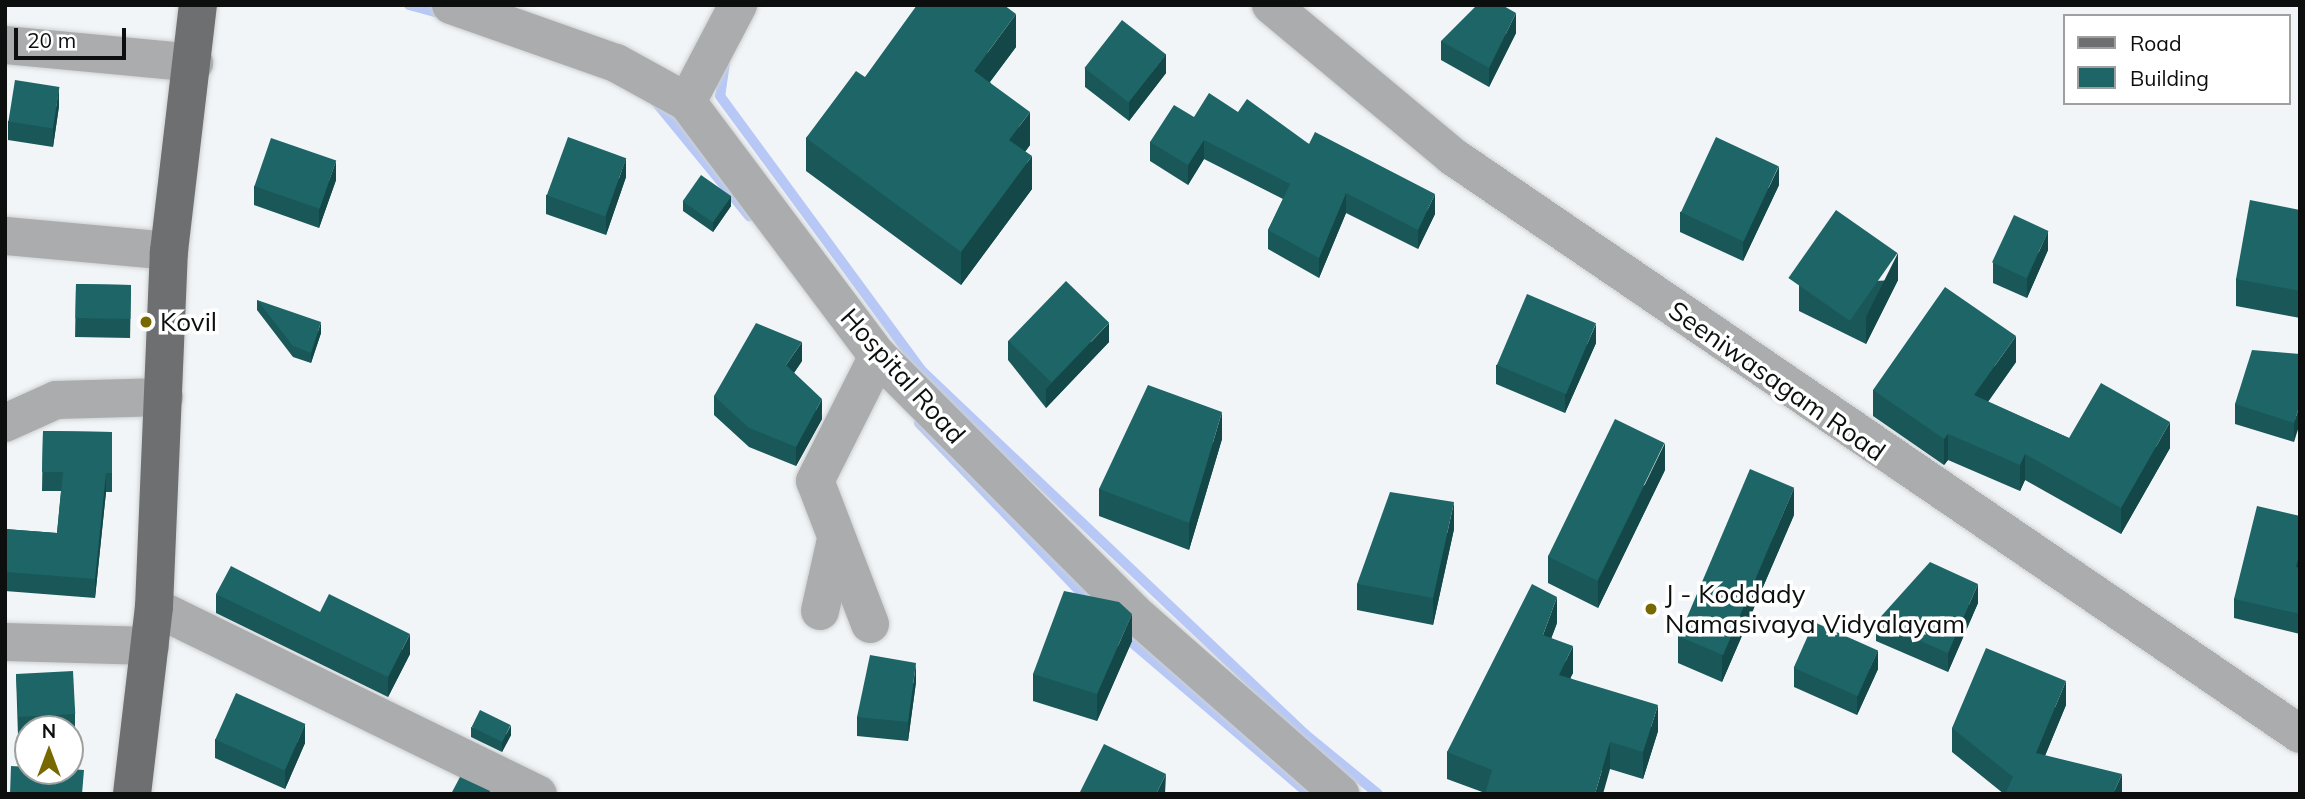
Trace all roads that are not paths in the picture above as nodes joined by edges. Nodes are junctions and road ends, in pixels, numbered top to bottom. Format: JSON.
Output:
{"nodes":[{"id":1,"x":198,"y":5,"type":"edge"},
{"id":2,"x":451,"y":5,"type":"edge"},
{"id":3,"x":738,"y":5,"type":"edge"},
{"id":4,"x":1271,"y":5,"type":"edge"},
{"id":5,"x":5,"y":45,"type":"edge"},
{"id":6,"x":194,"y":63,"type":"junction"},
{"id":7,"x":687,"y":102,"type":"junction"},
{"id":8,"x":5,"y":236,"type":"edge"},
{"id":9,"x":169,"y":251,"type":"junction"},
{"id":10,"x":878,"y":356,"type":"junction"},
{"id":11,"x":164,"y":397,"type":"junction"},
{"id":12,"x":5,"y":423,"type":"edge"},
{"id":13,"x":835,"y":544,"type":"junction"},
{"id":14,"x":154,"y":607,"type":"junction"},
{"id":15,"x":820,"y":611,"type":"dead end"},
{"id":16,"x":870,"y":624,"type":"dead end"},
{"id":17,"x":5,"y":642,"type":"edge"},
{"id":18,"x":150,"y":646,"type":"junction"},
{"id":19,"x":2300,"y":734,"type":"edge"},
{"id":20,"x":132,"y":794,"type":"edge"},
{"id":21,"x":538,"y":794,"type":"edge"},
{"id":22,"x":1340,"y":794,"type":"edge"}],
"edges":[{"from":1,"to":6,"type":"main road"},
{"from":2,"to":7,"type":"street","name":"Hospital Road"},
{"from":3,"to":7,"type":"street"},
{"from":4,"to":19,"type":"street","name":"Seeniwasagam Road"},
{"from":5,"to":6,"type":"street"},
{"from":6,"to":9,"type":"main road"},
{"from":7,"to":10,"type":"street","name":"Hospital Road"},
{"from":8,"to":9,"type":"street"},
{"from":9,"to":11,"type":"main road"},
{"from":10,"to":13,"type":"street"},
{"from":10,"to":22,"type":"street","name":"Hospital Road"},
{"from":11,"to":12,"type":"street"},
{"from":11,"to":14,"type":"main road"},
{"from":13,"to":15,"type":"street"},
{"from":13,"to":16,"type":"street"},
{"from":14,"to":18,"type":"main road"},
{"from":14,"to":21,"type":"street"},
{"from":17,"to":18,"type":"street"},
{"from":18,"to":20,"type":"main road"}]}
